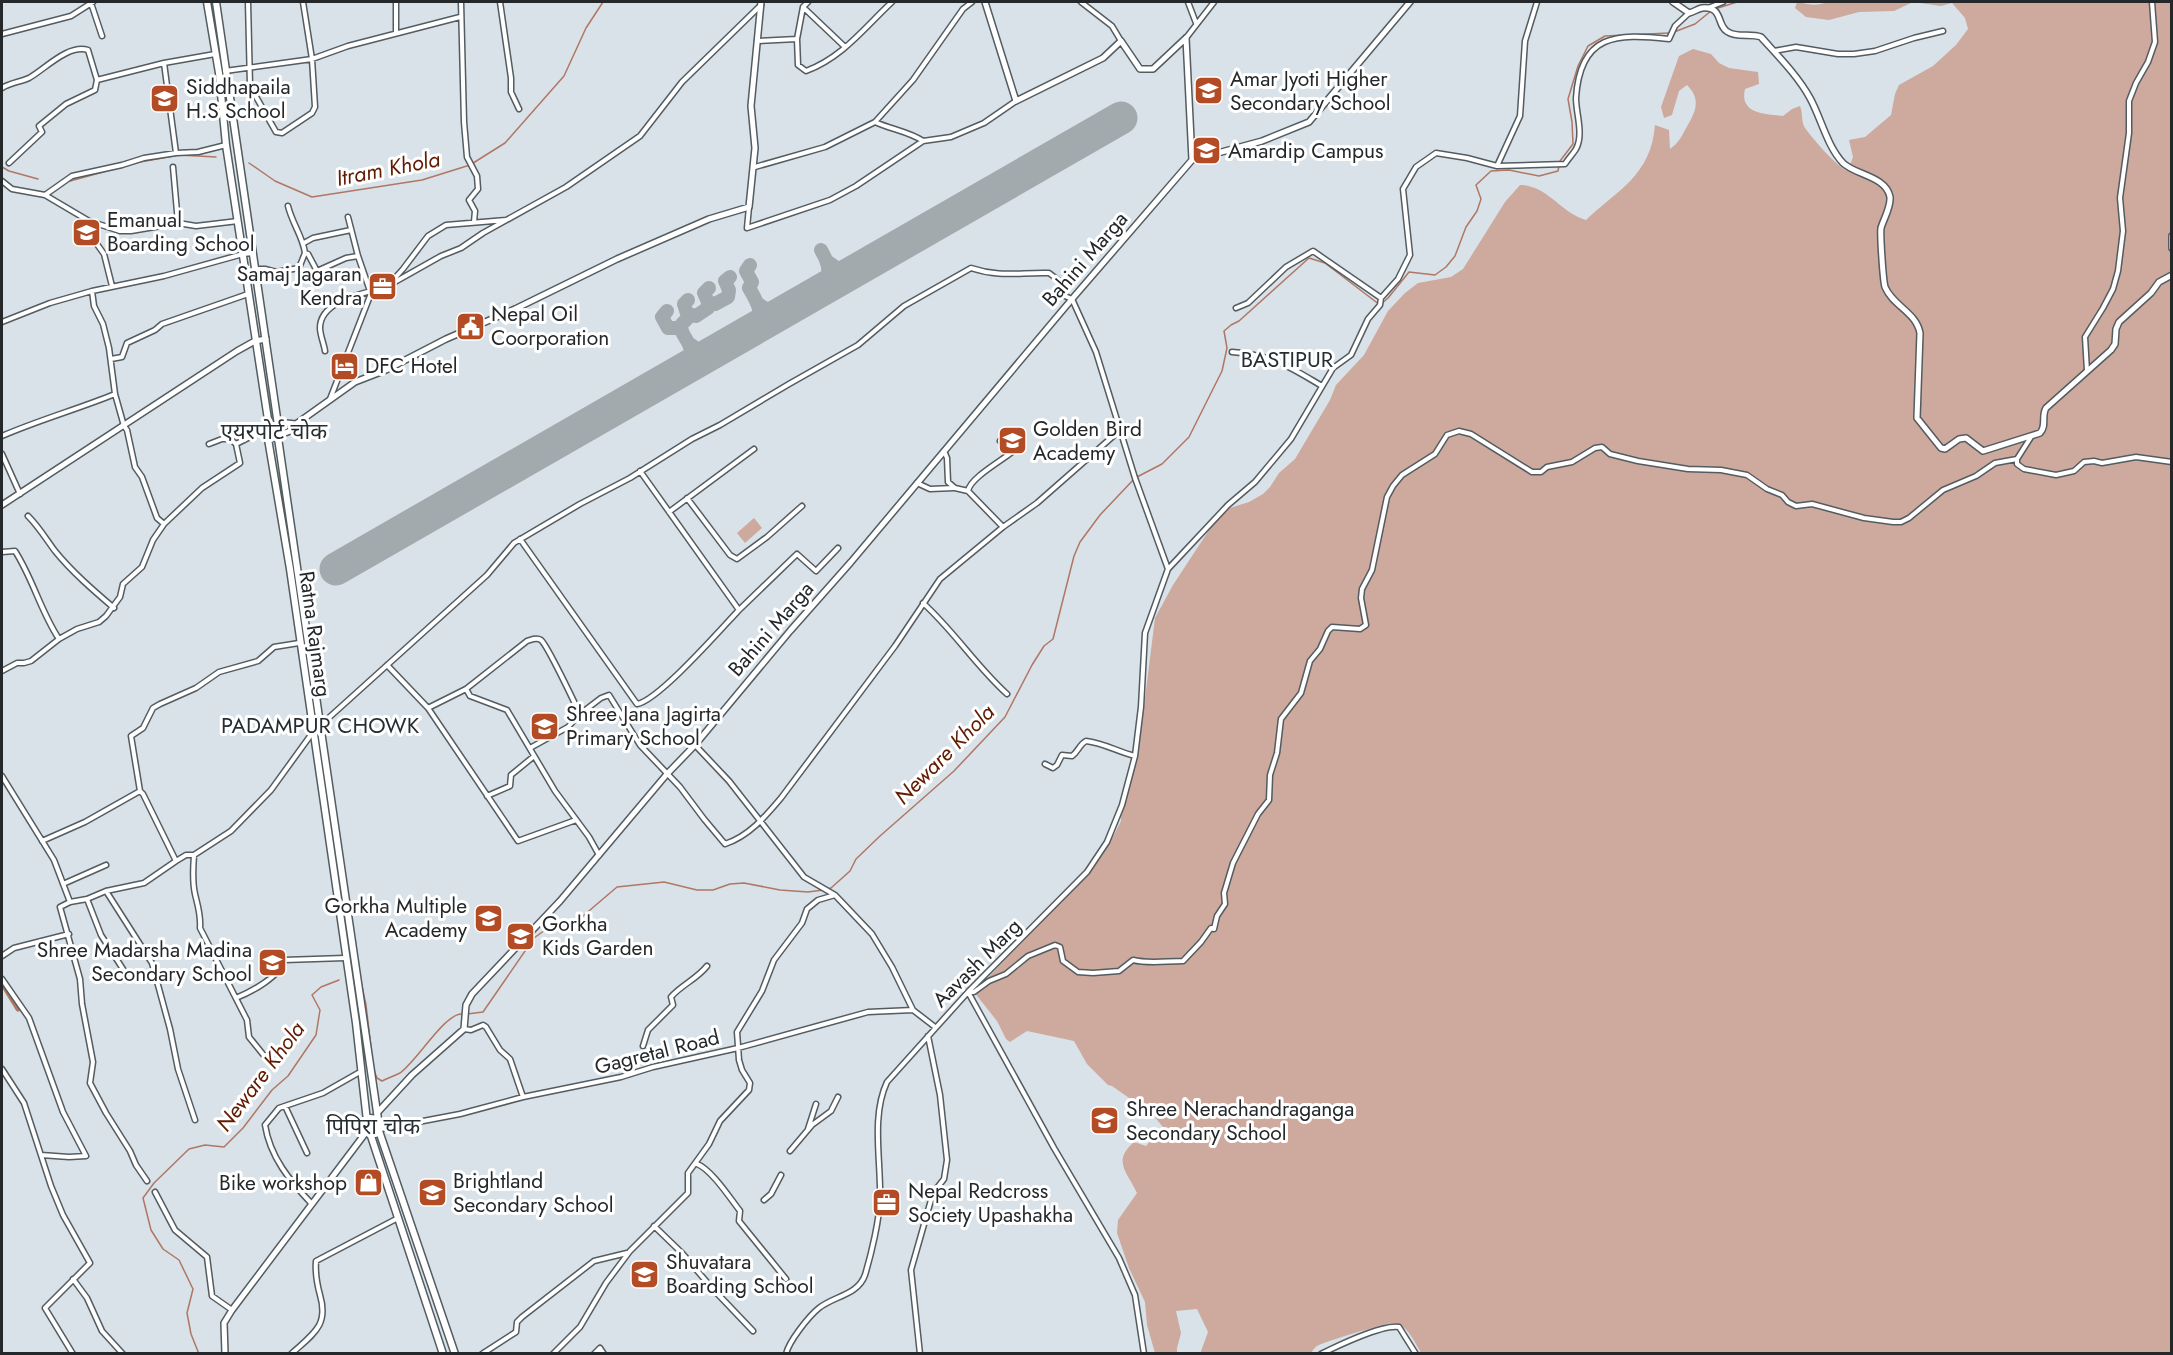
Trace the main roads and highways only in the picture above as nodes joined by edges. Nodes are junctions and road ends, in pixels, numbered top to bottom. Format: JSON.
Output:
{"nodes":[{"id":1,"x":207,"y":2,"type":"edge"},
{"id":2,"x":216,"y":2,"type":"edge"},
{"id":3,"x":235,"y":124,"type":"junction"},
{"id":4,"x":224,"y":125,"type":"junction"},
{"id":5,"x":244,"y":188,"type":"junction"},
{"id":6,"x":233,"y":189,"type":"junction"},
{"id":7,"x":278,"y":425,"type":"junction"},
{"id":8,"x":268,"y":432,"type":"junction"},
{"id":9,"x":279,"y":436,"type":"junction"},
{"id":10,"x":377,"y":1116,"type":"junction"},
{"id":11,"x":368,"y":1120,"type":"junction"},
{"id":12,"x":380,"y":1130,"type":"junction"},
{"id":13,"x":368,"y":1132,"type":"junction"},
{"id":14,"x":443,"y":1353,"type":"edge"},
{"id":15,"x":454,"y":1353,"type":"edge"}],
"edges":[{"from":1,"to":4,"type":"main road","name":"Ratna Rajmarg"},
{"from":2,"to":3,"type":"main road","name":"Ratna Rajmarg"},
{"from":3,"to":4,"type":"main road"},
{"from":3,"to":5,"type":"main road","name":"Ratna Rajmarg"},
{"from":4,"to":6,"type":"main road","name":"Ratna Rajmarg"},
{"from":5,"to":6,"type":"main road"},
{"from":5,"to":7,"type":"main road","name":"Ratna Rajmarg"},
{"from":6,"to":8,"type":"main road","name":"Ratna Rajmarg"},
{"from":7,"to":8,"type":"main road"},
{"from":7,"to":9,"type":"main road","name":"Ratna Rajmarg"},
{"from":8,"to":9,"type":"main road"},
{"from":8,"to":11,"type":"main road","name":"Ratna Rajmarg"},
{"from":9,"to":10,"type":"main road","name":"Ratna Rajmarg"},
{"from":10,"to":11,"type":"main road"},
{"from":10,"to":12,"type":"main road","name":"Ratna Rajmarg"},
{"from":11,"to":13,"type":"main road","name":"Ratna Rajmarg"},
{"from":12,"to":13,"type":"main road"},
{"from":12,"to":15,"type":"main road","name":"Ratna Rajmarg"},
{"from":13,"to":14,"type":"main road","name":"Ratna Rajmarg"}]}
